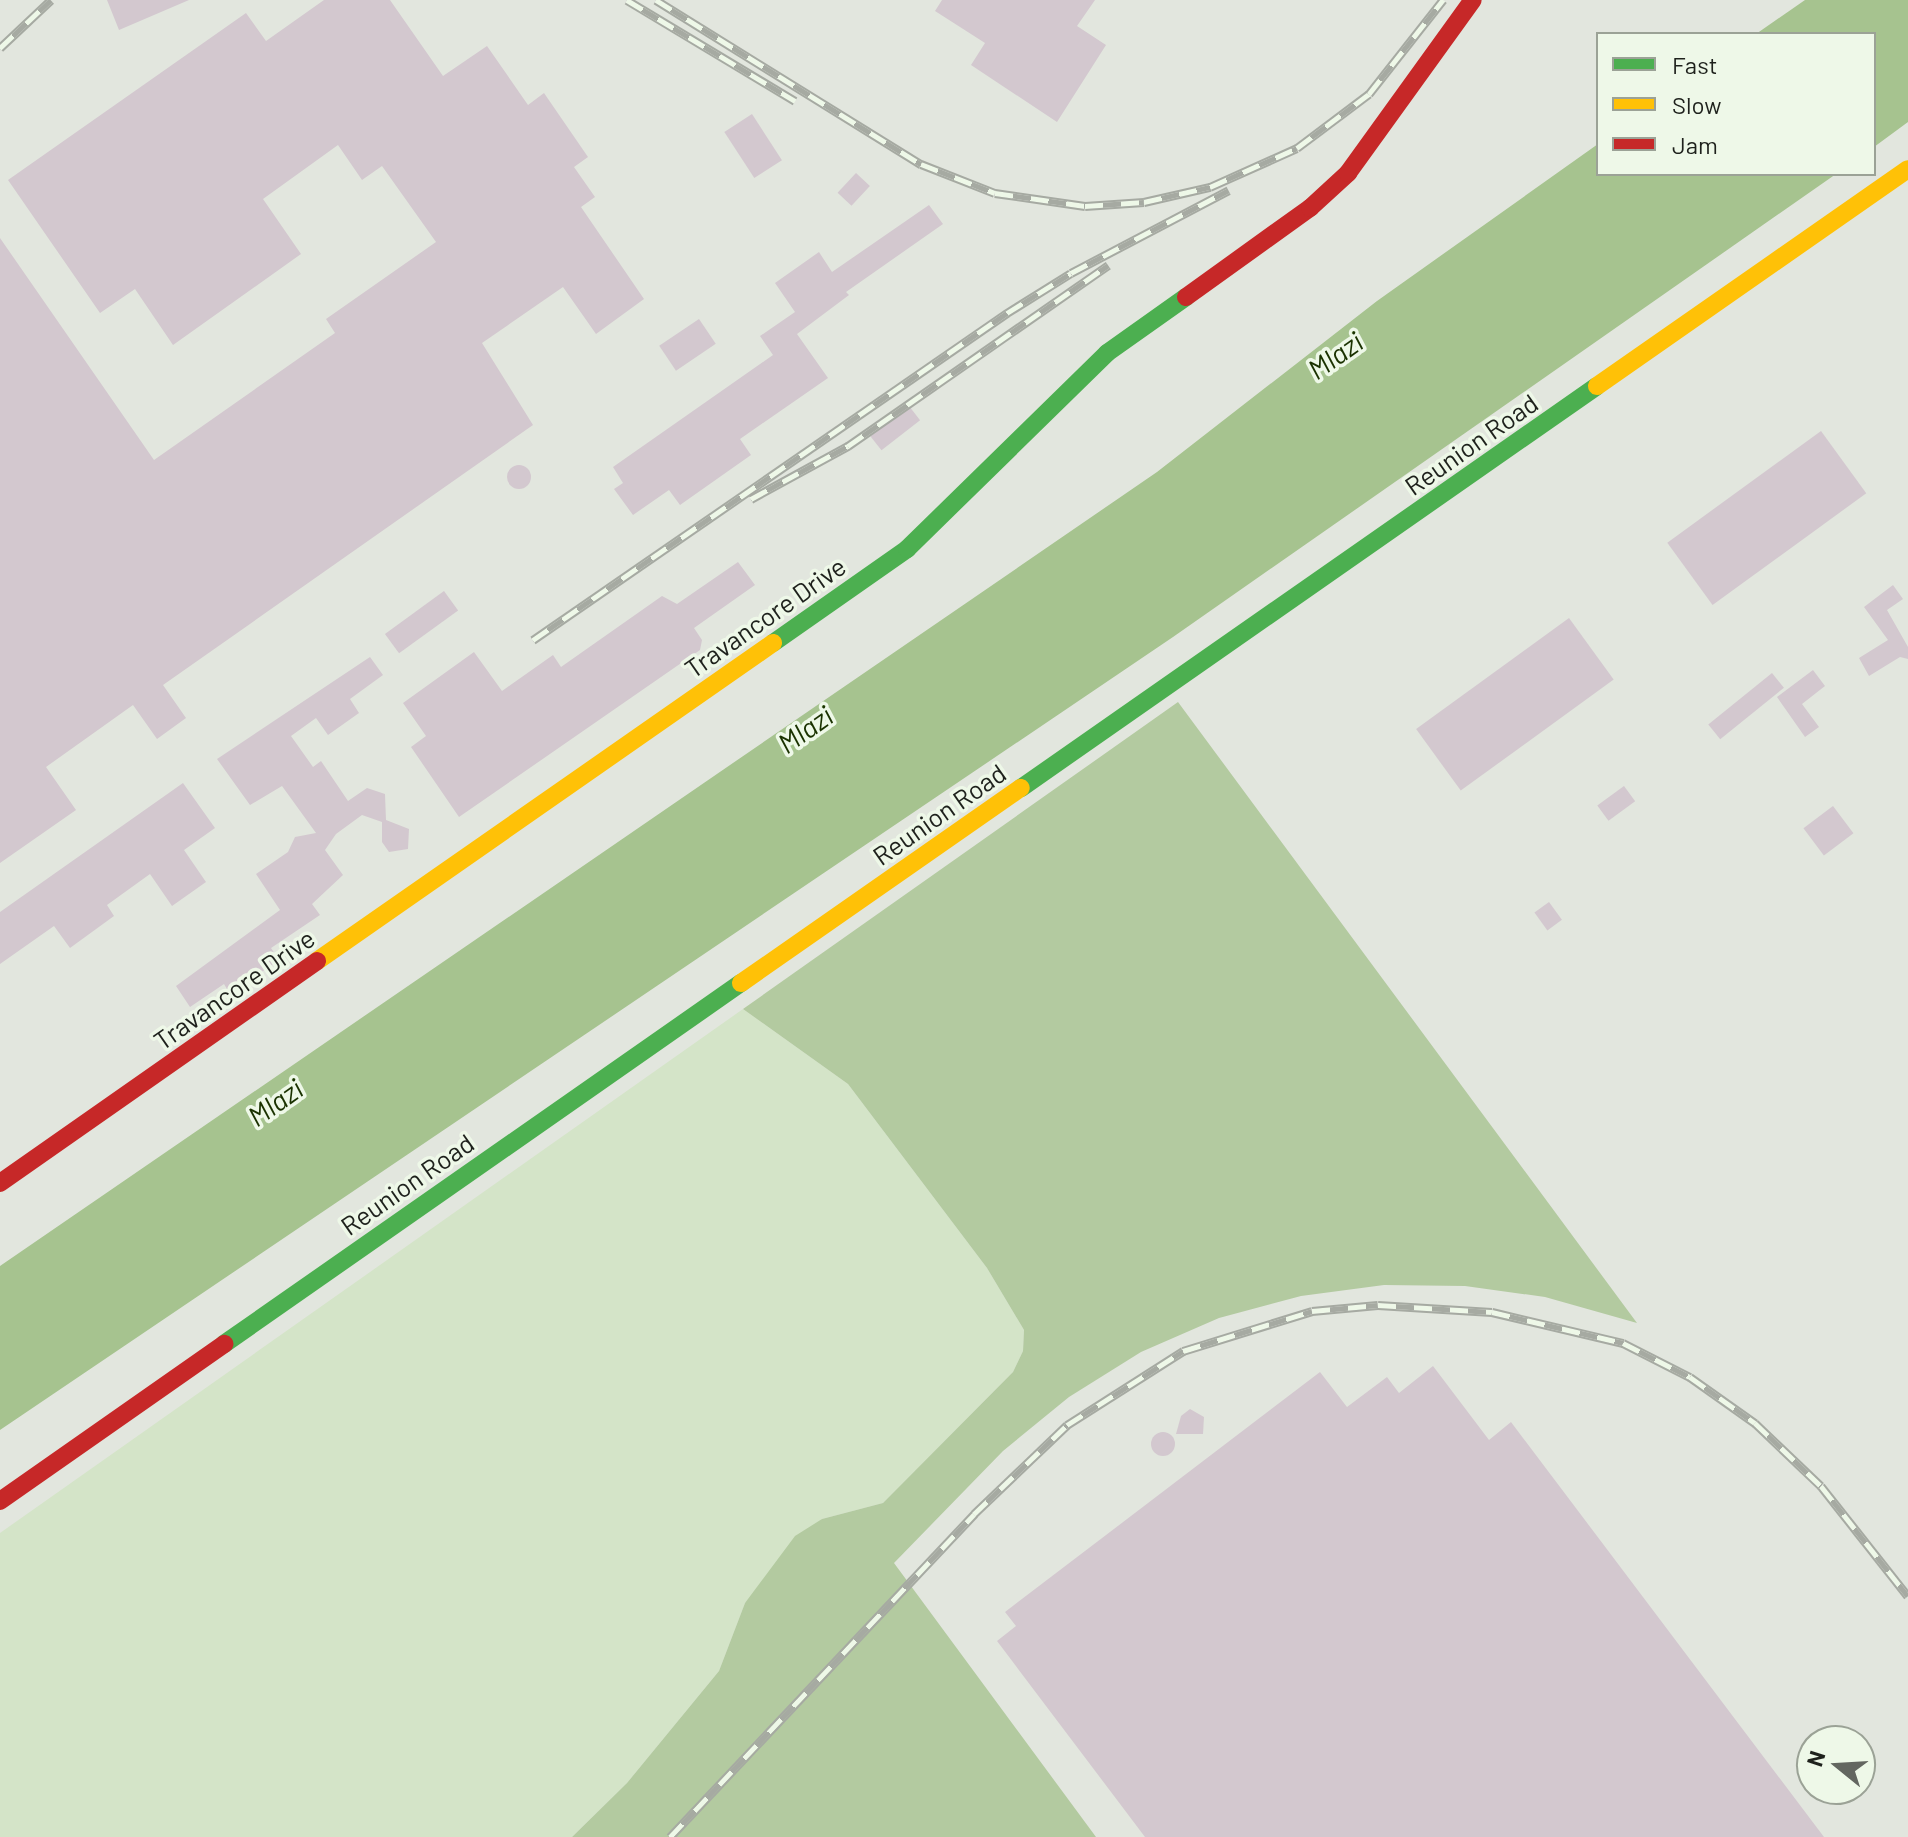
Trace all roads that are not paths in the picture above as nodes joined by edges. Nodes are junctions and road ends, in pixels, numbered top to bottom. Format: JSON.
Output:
{"nodes":[{"id":1,"x":1473,"y":0,"type":"edge"},
{"id":2,"x":1908,"y":169,"type":"edge"},
{"id":3,"x":0,"y":1183,"type":"edge"},
{"id":4,"x":0,"y":1501,"type":"edge"}],
"edges":[{"from":1,"to":3,"type":"street","name":"Travancore Drive"},
{"from":2,"to":4,"type":"street","name":"Reunion Road"}]}
